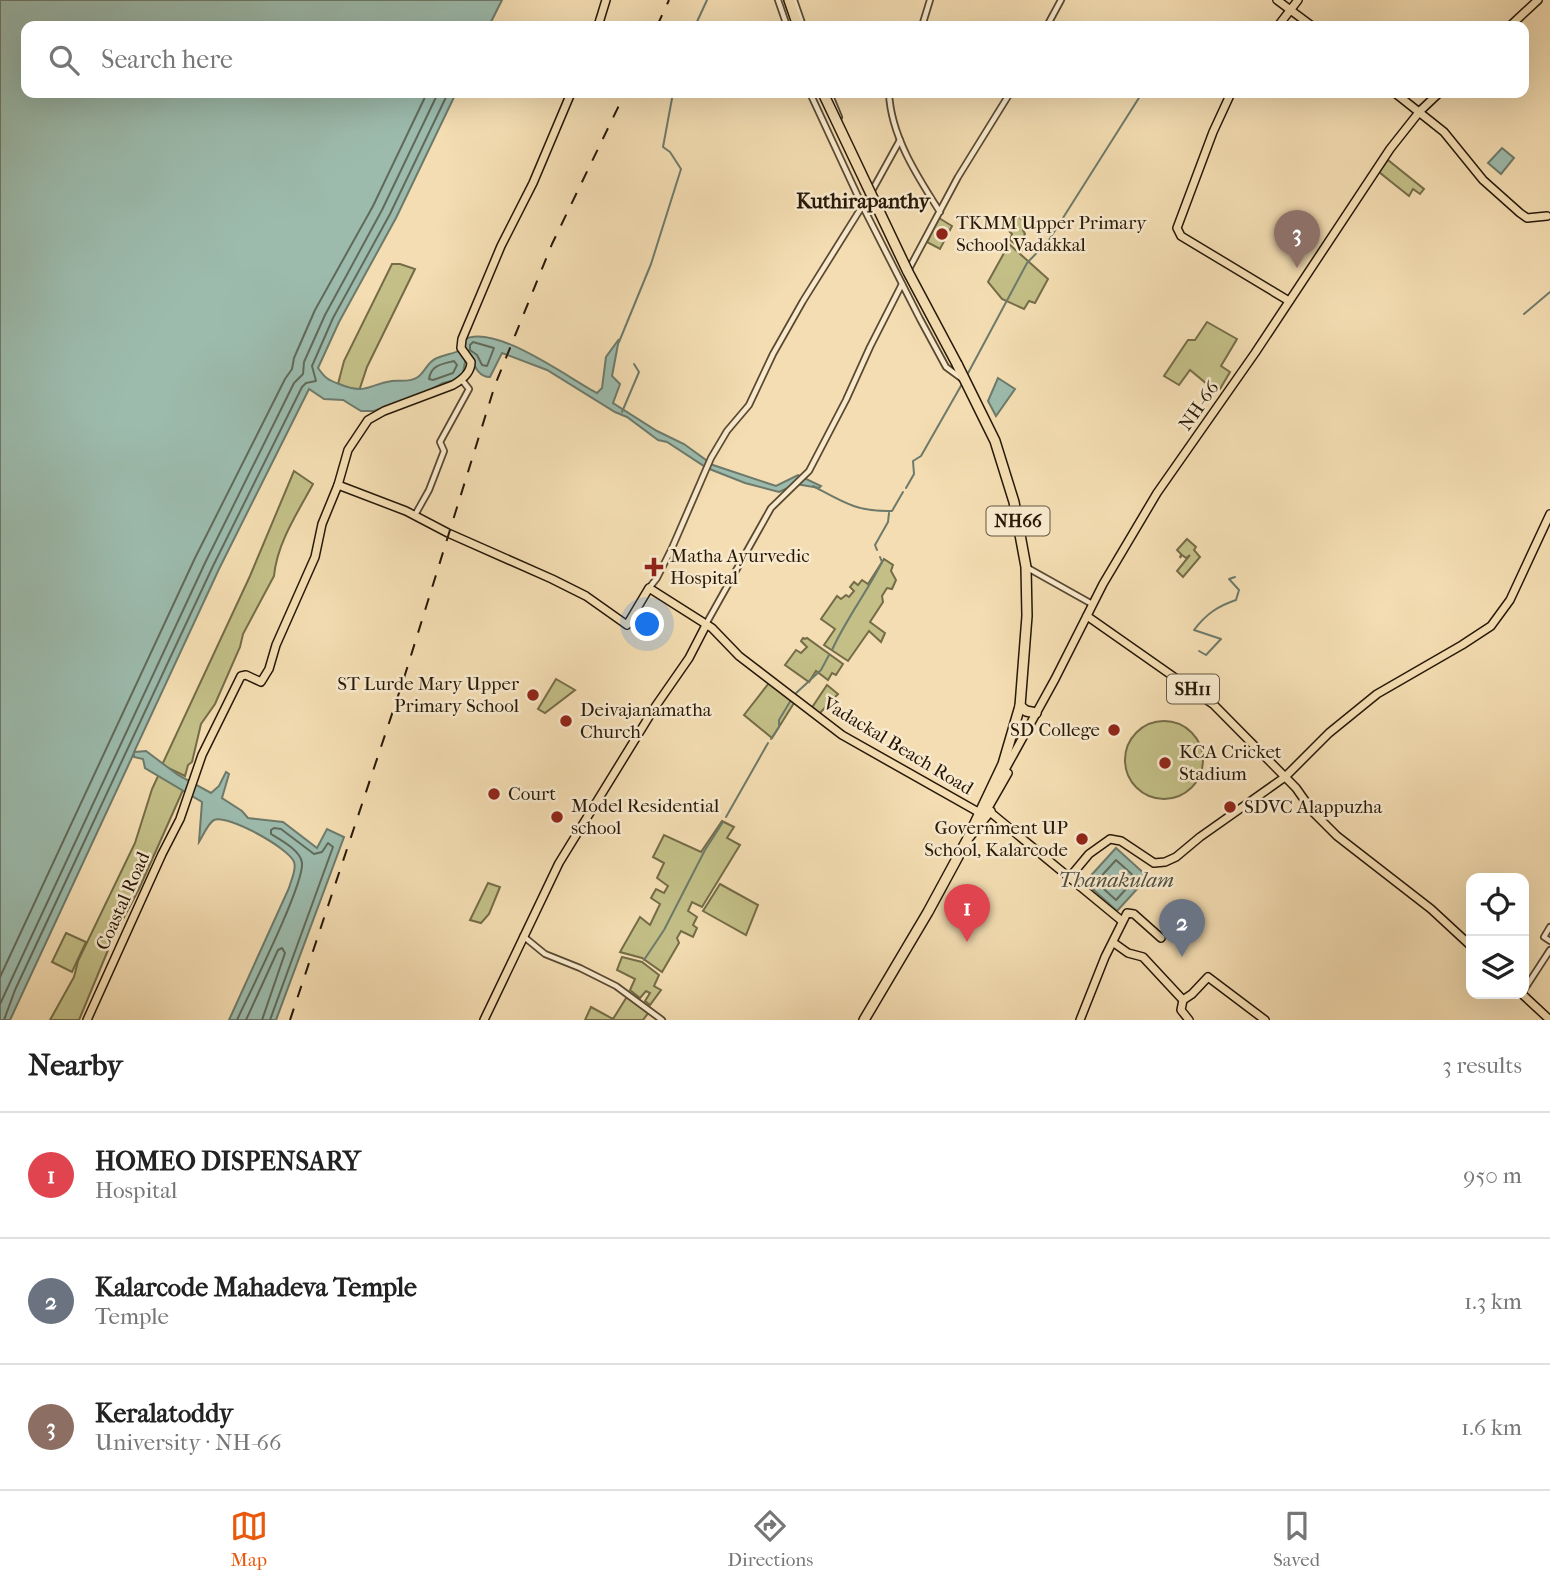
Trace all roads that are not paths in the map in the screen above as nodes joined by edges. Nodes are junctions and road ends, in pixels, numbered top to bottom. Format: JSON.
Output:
{"nodes":[{"id":1,"x":606,"y":0,"type":"edge"},
{"id":2,"x":778,"y":0,"type":"edge"},
{"id":3,"x":791,"y":0,"type":"edge"},
{"id":4,"x":930,"y":0,"type":"edge"},
{"id":5,"x":1061,"y":0,"type":"edge"},
{"id":6,"x":1277,"y":0,"type":"edge"},
{"id":7,"x":1298,"y":0,"type":"edge"},
{"id":8,"x":1538,"y":0,"type":"edge"},
{"id":9,"x":1290,"y":10,"type":"junction"},
{"id":10,"x":600,"y":21,"type":"edge"},
{"id":11,"x":785,"y":21,"type":"edge"},
{"id":12,"x":799,"y":21,"type":"edge"},
{"id":13,"x":924,"y":21,"type":"edge"},
{"id":14,"x":1050,"y":21,"type":"edge"},
{"id":15,"x":1282,"y":21,"type":"edge"},
{"id":16,"x":1305,"y":21,"type":"edge"},
{"id":17,"x":1515,"y":21,"type":"edge"},
{"id":18,"x":569,"y":98,"type":"edge"},
{"id":19,"x":812,"y":98,"type":"edge"},
{"id":20,"x":826,"y":98,"type":"edge"},
{"id":21,"x":831,"y":98,"type":"edge"},
{"id":22,"x":890,"y":98,"type":"edge"},
{"id":23,"x":1007,"y":98,"type":"edge"},
{"id":24,"x":1229,"y":98,"type":"edge"},
{"id":25,"x":1402,"y":98,"type":"edge"},
{"id":26,"x":1434,"y":98,"type":"edge"},
{"id":27,"x":1420,"y":111,"type":"junction"},
{"id":28,"x":900,"y":141,"type":"junction"},
{"id":29,"x":873,"y":189,"type":"junction"},
{"id":30,"x":862,"y":205,"type":"junction"},
{"id":31,"x":940,"y":212,"type":"junction"},
{"id":32,"x":1549,"y":215,"type":"edge"},
{"id":33,"x":910,"y":267,"type":"junction"},
{"id":34,"x":902,"y":284,"type":"junction"},
{"id":35,"x":1289,"y":301,"type":"junction"},
{"id":36,"x":957,"y":364,"type":"junction"},
{"id":37,"x":462,"y":380,"type":"junction"},
{"id":38,"x":966,"y":382,"type":"junction"},
{"id":39,"x":338,"y":485,"type":"junction"},
{"id":40,"x":1550,"y":514,"type":"edge"},
{"id":41,"x":415,"y":515,"type":"junction"},
{"id":42,"x":1026,"y":567,"type":"junction"},
{"id":43,"x":649,"y":588,"type":"junction"},
{"id":44,"x":1093,"y":605,"type":"junction"},
{"id":45,"x":1087,"y":616,"type":"junction"},
{"id":46,"x":706,"y":625,"type":"junction"},
{"id":47,"x":1021,"y":691,"type":"junction"},
{"id":48,"x":1020,"y":706,"type":"junction"},
{"id":49,"x":1036,"y":713,"type":"junction"},
{"id":50,"x":1008,"y":767,"type":"junction"},
{"id":51,"x":1285,"y":777,"type":"junction"},
{"id":52,"x":983,"y":812,"type":"junction"},
{"id":53,"x":1069,"y":878,"type":"junction"},
{"id":54,"x":1122,"y":921,"type":"junction"},
{"id":55,"x":1550,"y":927,"type":"edge"},
{"id":56,"x":915,"y":932,"type":"junction"},
{"id":57,"x":523,"y":936,"type":"junction"},
{"id":58,"x":1161,"y":938,"type":"dead end"},
{"id":59,"x":1466,"y":941,"type":"edge"},
{"id":60,"x":1550,"y":941,"type":"edge"},
{"id":61,"x":1114,"y":943,"type":"junction"},
{"id":62,"x":1550,"y":950,"type":"edge"},
{"id":63,"x":1529,"y":983,"type":"edge"},
{"id":64,"x":1529,"y":998,"type":"edge"},
{"id":65,"x":1182,"y":1000,"type":"junction"},
{"id":66,"x":87,"y":1020,"type":"edge"},
{"id":67,"x":484,"y":1020,"type":"edge"},
{"id":68,"x":662,"y":1020,"type":"edge"},
{"id":69,"x":864,"y":1020,"type":"edge"},
{"id":70,"x":1080,"y":1020,"type":"edge"},
{"id":71,"x":1189,"y":1020,"type":"edge"},
{"id":72,"x":1265,"y":1020,"type":"edge"},
{"id":73,"x":1550,"y":1020,"type":"edge"}],
"edges":[{"from":1,"to":10,"type":"main road"},
{"from":2,"to":11,"type":"street"},
{"from":3,"to":12,"type":"highway"},
{"from":4,"to":13,"type":"street"},
{"from":5,"to":14,"type":"street"},
{"from":6,"to":9,"type":"main road"},
{"from":7,"to":9,"type":"main road"},
{"from":8,"to":17,"type":"main road"},
{"from":9,"to":15,"type":"main road"},
{"from":9,"to":16,"type":"main road"},
{"from":18,"to":37,"type":"main road"},
{"from":19,"to":30,"type":"street"},
{"from":20,"to":36,"type":"highway","number":"NH66","bridge":true},
{"from":21,"to":29,"type":"street"},
{"from":22,"to":28,"type":"street"},
{"from":23,"to":31,"type":"street"},
{"from":24,"to":35,"type":"main road"},
{"from":25,"to":27,"type":"main road"},
{"from":26,"to":27,"type":"main road","name":"NH-66"},
{"from":27,"to":32,"type":"main road"},
{"from":27,"to":35,"type":"main road","name":"NH-66"},
{"from":28,"to":29,"type":"street"},
{"from":28,"to":31,"type":"street"},
{"from":29,"to":30,"type":"street"},
{"from":29,"to":33,"type":"street"},
{"from":30,"to":34,"type":"street"},
{"from":30,"to":43,"type":"street"},
{"from":31,"to":33,"type":"street"},
{"from":33,"to":36,"type":"street"},
{"from":34,"to":38,"type":"street"},
{"from":34,"to":46,"type":"street"},
{"from":35,"to":44,"type":"main road","name":"NH-66"},
{"from":36,"to":38,"type":"highway","number":"NH66"},
{"from":37,"to":39,"type":"main road"},
{"from":37,"to":41,"type":"street"},
{"from":38,"to":42,"type":"highway","number":"NH66"},
{"from":39,"to":41,"type":"main road"},
{"from":39,"to":66,"type":"main road","name":"Coastal Road"},
{"from":40,"to":51,"type":"main road"},
{"from":41,"to":43,"type":"main road"},
{"from":42,"to":44,"type":"street"},
{"from":42,"to":47,"type":"highway","number":"NH66"},
{"from":43,"to":46,"type":"main road","name":"Vadackal Beach Road"},
{"from":44,"to":45,"type":"main road","name":"NH-66"},
{"from":45,"to":49,"type":"main road","name":"NH-66"},
{"from":45,"to":51,"type":"main road","number":"SH11"},
{"from":46,"to":52,"type":"main road","name":"Vadackal Beach Road"},
{"from":46,"to":57,"type":"main road"},
{"from":47,"to":48,"type":"highway","number":"NH66"},
{"from":47,"to":52,"type":"highway","number":"NH66"},
{"from":48,"to":49,"type":"highway"},
{"from":48,"to":52,"type":"highway","number":"NH66"},
{"from":49,"to":50,"type":"main road","name":"NH-66"},
{"from":50,"to":52,"type":"main road"},
{"from":50,"to":52,"type":"main road"},
{"from":51,"to":53,"type":"main road"},
{"from":51,"to":59,"type":"main road","number":"SH11"},
{"from":52,"to":53,"type":"main road","name":"Vadackal Beach Road"},
{"from":52,"to":56,"type":"highway","number":"NH66"},
{"from":52,"to":56,"type":"highway","number":"NH66"},
{"from":53,"to":54,"type":"main road","name":"Vadackal Beach Road"},
{"from":54,"to":58,"type":"main road"},
{"from":54,"to":61,"type":"main road"},
{"from":55,"to":60,"type":"street"},
{"from":56,"to":69,"type":"highway","number":"NH66"},
{"from":57,"to":67,"type":"main road"},
{"from":57,"to":68,"type":"street"},
{"from":61,"to":65,"type":"main road"},
{"from":61,"to":70,"type":"main road"},
{"from":62,"to":63,"type":"street"},
{"from":64,"to":73,"type":"main road"},
{"from":65,"to":71,"type":"main road"},
{"from":65,"to":72,"type":"main road"}]}
